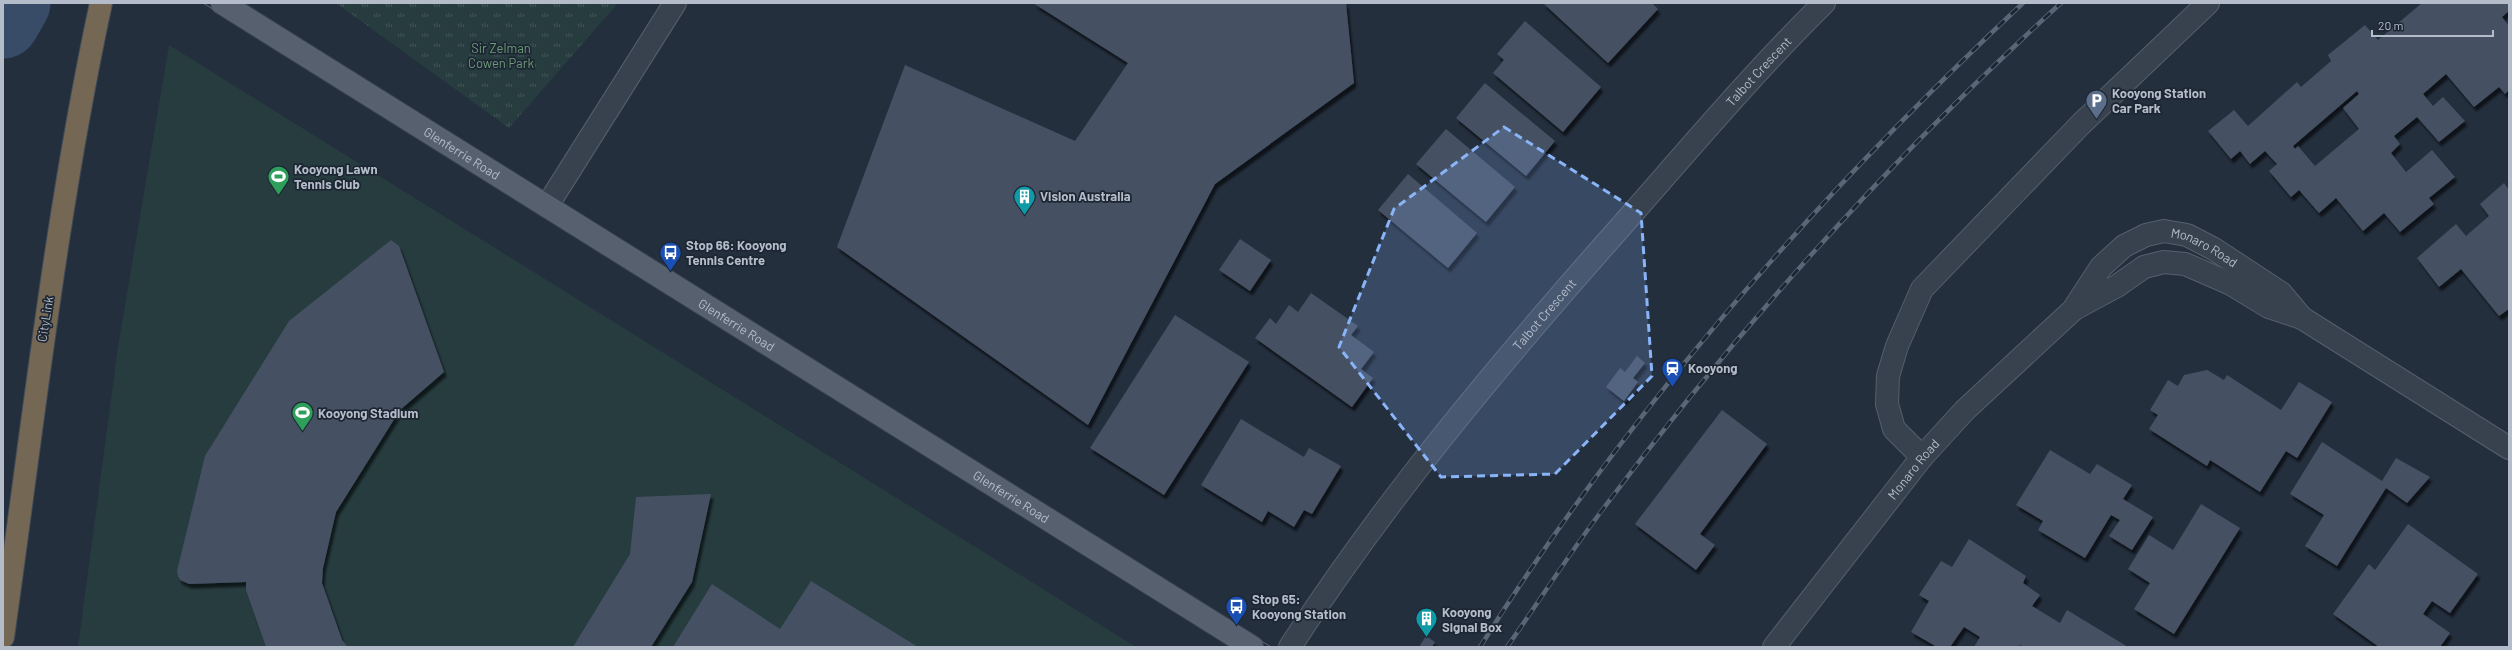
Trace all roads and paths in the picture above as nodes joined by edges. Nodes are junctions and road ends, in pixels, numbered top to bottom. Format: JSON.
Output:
{"nodes":[{"id":1,"x":101,"y":3,"type":"edge"},
{"id":2,"x":222,"y":3,"type":"edge"},
{"id":3,"x":675,"y":3,"type":"edge"},
{"id":4,"x":1824,"y":3,"type":"edge"},
{"id":5,"x":2208,"y":3,"type":"edge"},
{"id":6,"x":547,"y":206,"type":"junction"},
{"id":7,"x":2073,"y":310,"type":"junction"},
{"id":8,"x":2302,"y":318,"type":"junction"},
{"id":9,"x":2509,"y":448,"type":"edge"},
{"id":10,"x":1922,"y":457,"type":"junction"},
{"id":11,"x":3,"y":637,"type":"edge"},
{"id":12,"x":1252,"y":647,"type":"edge"},
{"id":13,"x":1290,"y":647,"type":"edge"},
{"id":14,"x":1774,"y":647,"type":"edge"}],
"edges":[{"from":1,"to":11,"type":"highway","name":"CityLink"},
{"from":2,"to":6,"type":"main road","name":"Glenferrie Road"},
{"from":3,"to":6,"type":"street"},
{"from":4,"to":13,"type":"street","name":"Talbot Crescent"},
{"from":5,"to":10,"type":"street"},
{"from":6,"to":12,"type":"main road","name":"Glenferrie Road"},
{"from":7,"to":8,"type":"street","name":"Monaro Road"},
{"from":7,"to":8,"type":"street","name":"Monaro Road"},
{"from":7,"to":10,"type":"street","name":"Monaro Road"},
{"from":8,"to":9,"type":"street","name":"Monaro Road"},
{"from":10,"to":14,"type":"street","name":"Monaro Road"}]}
